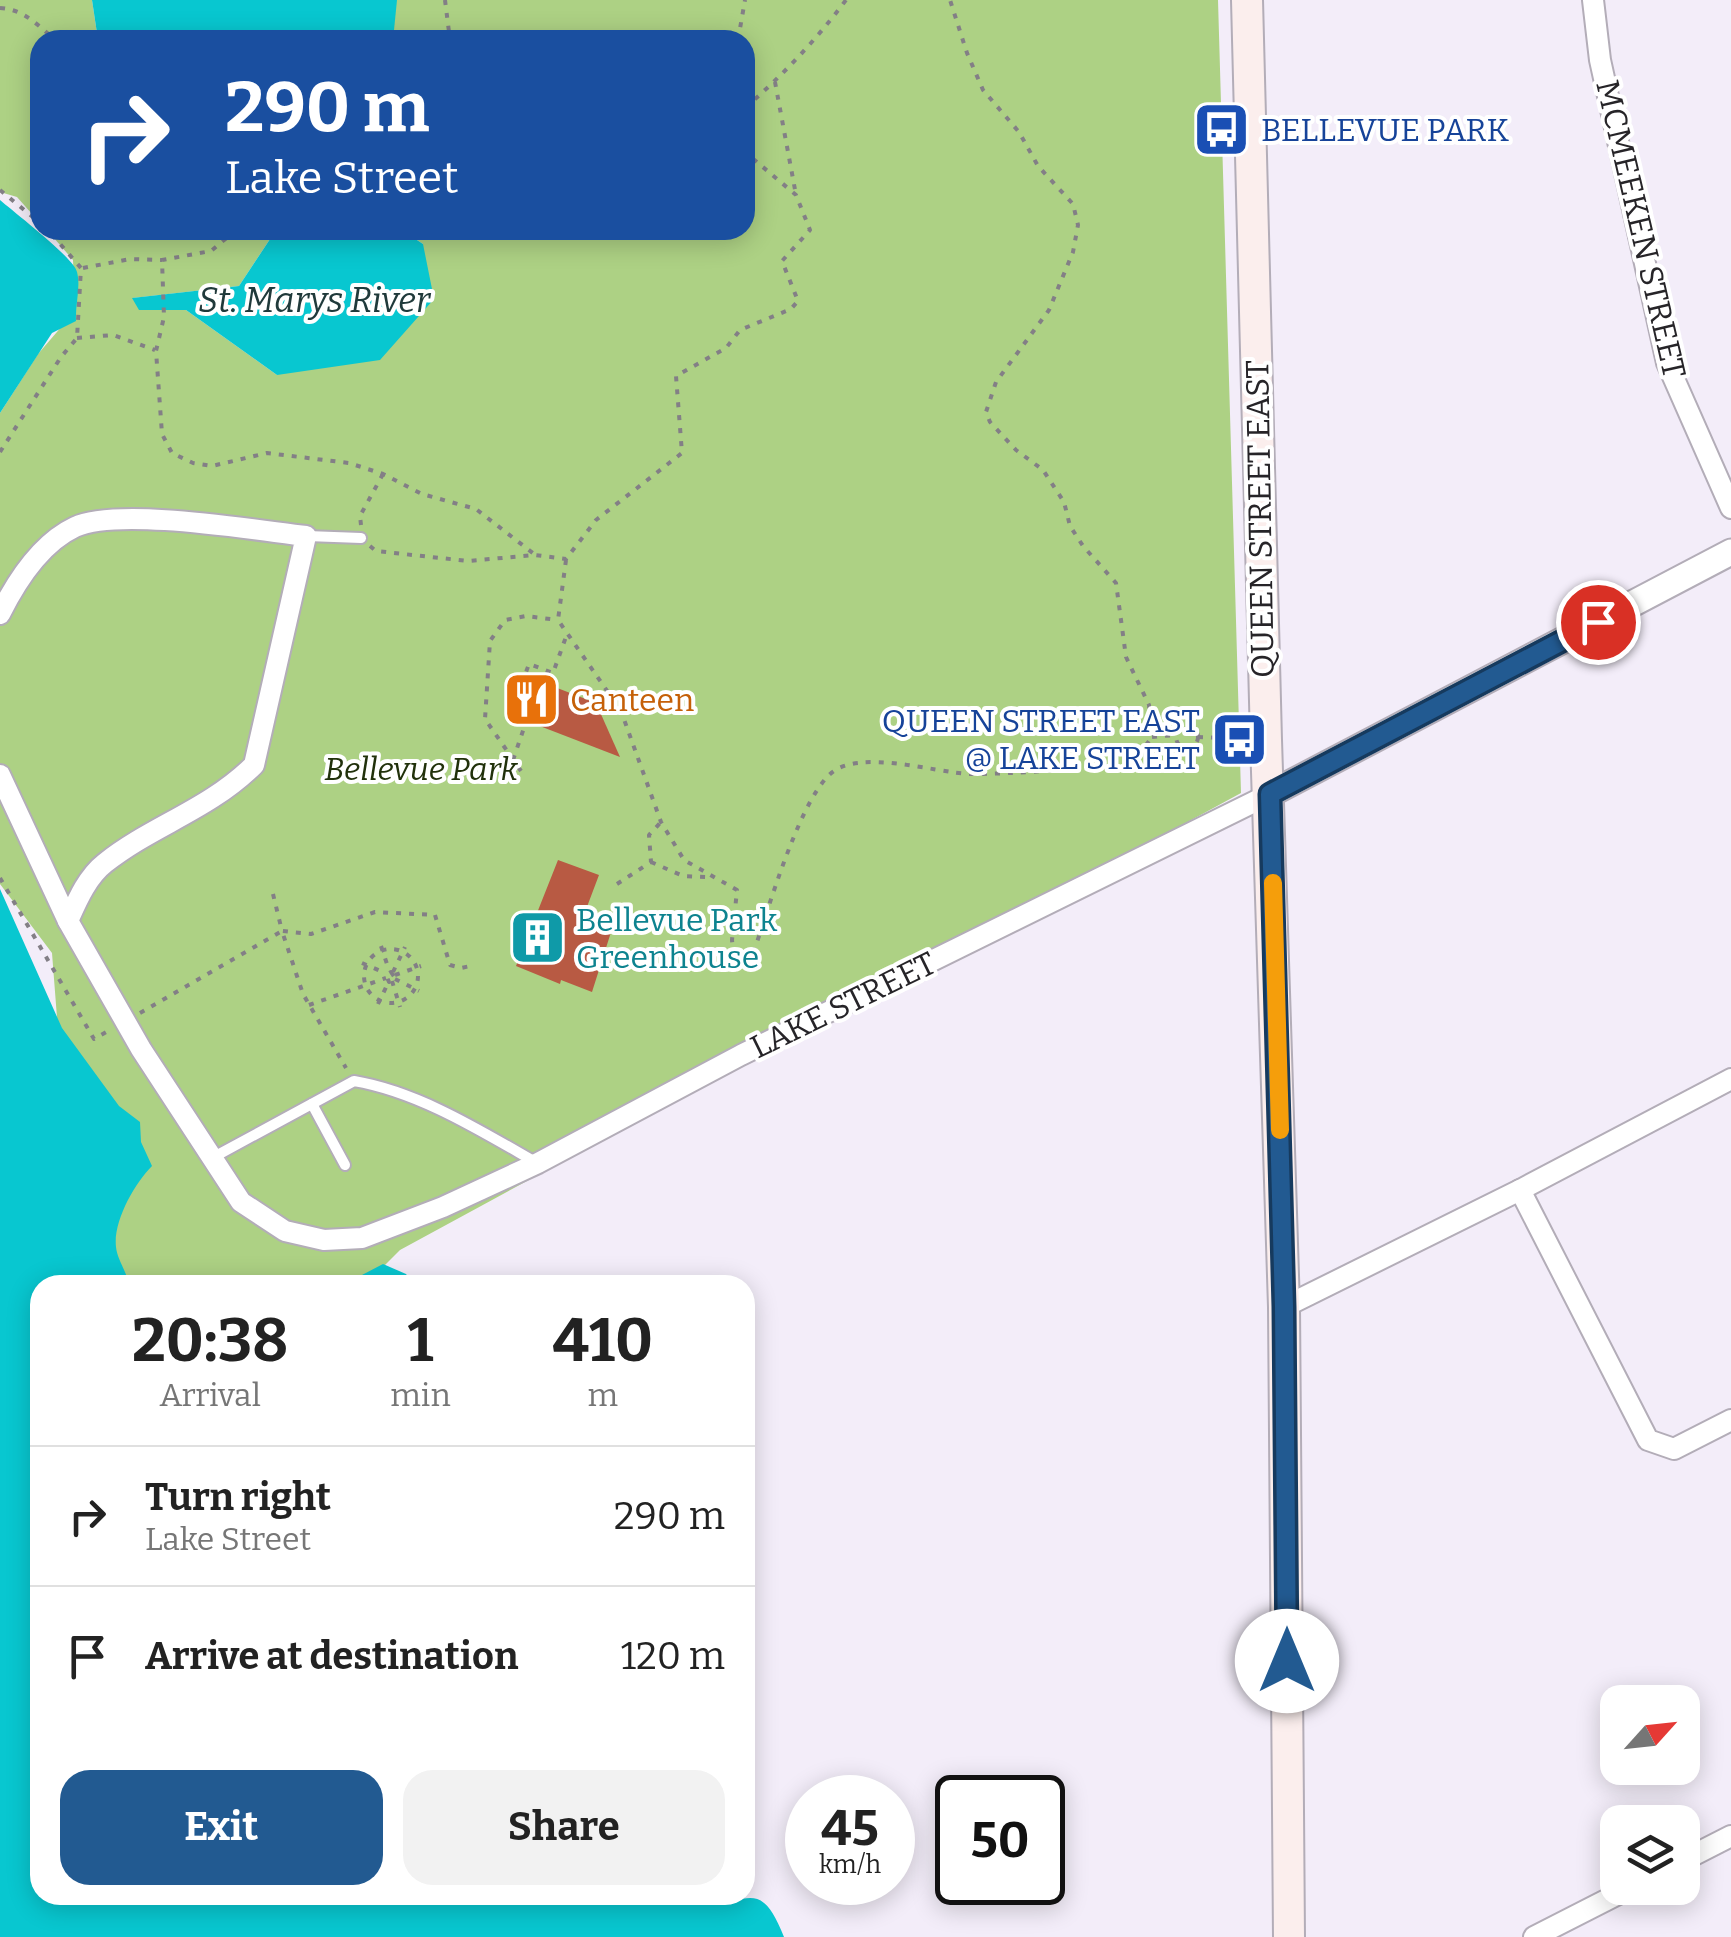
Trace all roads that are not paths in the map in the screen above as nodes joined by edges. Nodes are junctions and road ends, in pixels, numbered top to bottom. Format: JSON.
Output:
{"nodes":[{"id":1,"x":1247,"y":0,"type":"edge"},
{"id":2,"x":1593,"y":0,"type":"edge"},
{"id":3,"x":1731,"y":508,"type":"edge"},
{"id":4,"x":306,"y":536,"type":"junction"},
{"id":5,"x":362,"y":538,"type":"road end"},
{"id":6,"x":1731,"y":552,"type":"edge"},
{"id":7,"x":0,"y":614,"type":"edge"},
{"id":8,"x":0,"y":775,"type":"edge"},
{"id":9,"x":1270,"y":794,"type":"junction"},
{"id":10,"x":68,"y":921,"type":"junction"},
{"id":11,"x":1731,"y":1078,"type":"edge"},
{"id":12,"x":312,"y":1104,"type":"junction"},
{"id":13,"x":212,"y":1159,"type":"junction"},
{"id":14,"x":538,"y":1163,"type":"junction"},
{"id":15,"x":345,"y":1165,"type":"dead end"},
{"id":16,"x":1520,"y":1190,"type":"junction"},
{"id":17,"x":1284,"y":1307,"type":"junction"},
{"id":18,"x":1731,"y":1420,"type":"edge"},
{"id":19,"x":1731,"y":1836,"type":"edge"},
{"id":20,"x":1700,"y":1852,"type":"edge"},
{"id":21,"x":1600,"y":1903,"type":"edge"},
{"id":22,"x":1289,"y":1937,"type":"edge"},
{"id":23,"x":1534,"y":1937,"type":"edge"}],
"edges":[{"from":1,"to":9,"type":"main road","name":"QUEEN STREET EAST"},
{"from":2,"to":3,"type":"street","name":"MCMEEKEN STREET"},
{"from":4,"to":5,"type":"lane"},
{"from":4,"to":7,"type":"street"},
{"from":4,"to":10,"type":"street"},
{"from":6,"to":9,"type":"street","name":"LAKE STREET"},
{"from":8,"to":10,"type":"street","name":"LAKE STREET"},
{"from":9,"to":14,"type":"street","name":"LAKE STREET"},
{"from":9,"to":17,"type":"main road","name":"QUEEN STREET EAST"},
{"from":10,"to":13,"type":"street","name":"LAKE STREET"},
{"from":11,"to":16,"type":"street"},
{"from":12,"to":13,"type":"lane"},
{"from":12,"to":14,"type":"lane"},
{"from":12,"to":15,"type":"lane"},
{"from":13,"to":14,"type":"street","name":"LAKE STREET"},
{"from":16,"to":17,"type":"street"},
{"from":16,"to":18,"type":"street"},
{"from":17,"to":22,"type":"main road","name":"QUEEN STREET EAST"},
{"from":19,"to":20,"type":"street"},
{"from":21,"to":23,"type":"street"}]}
